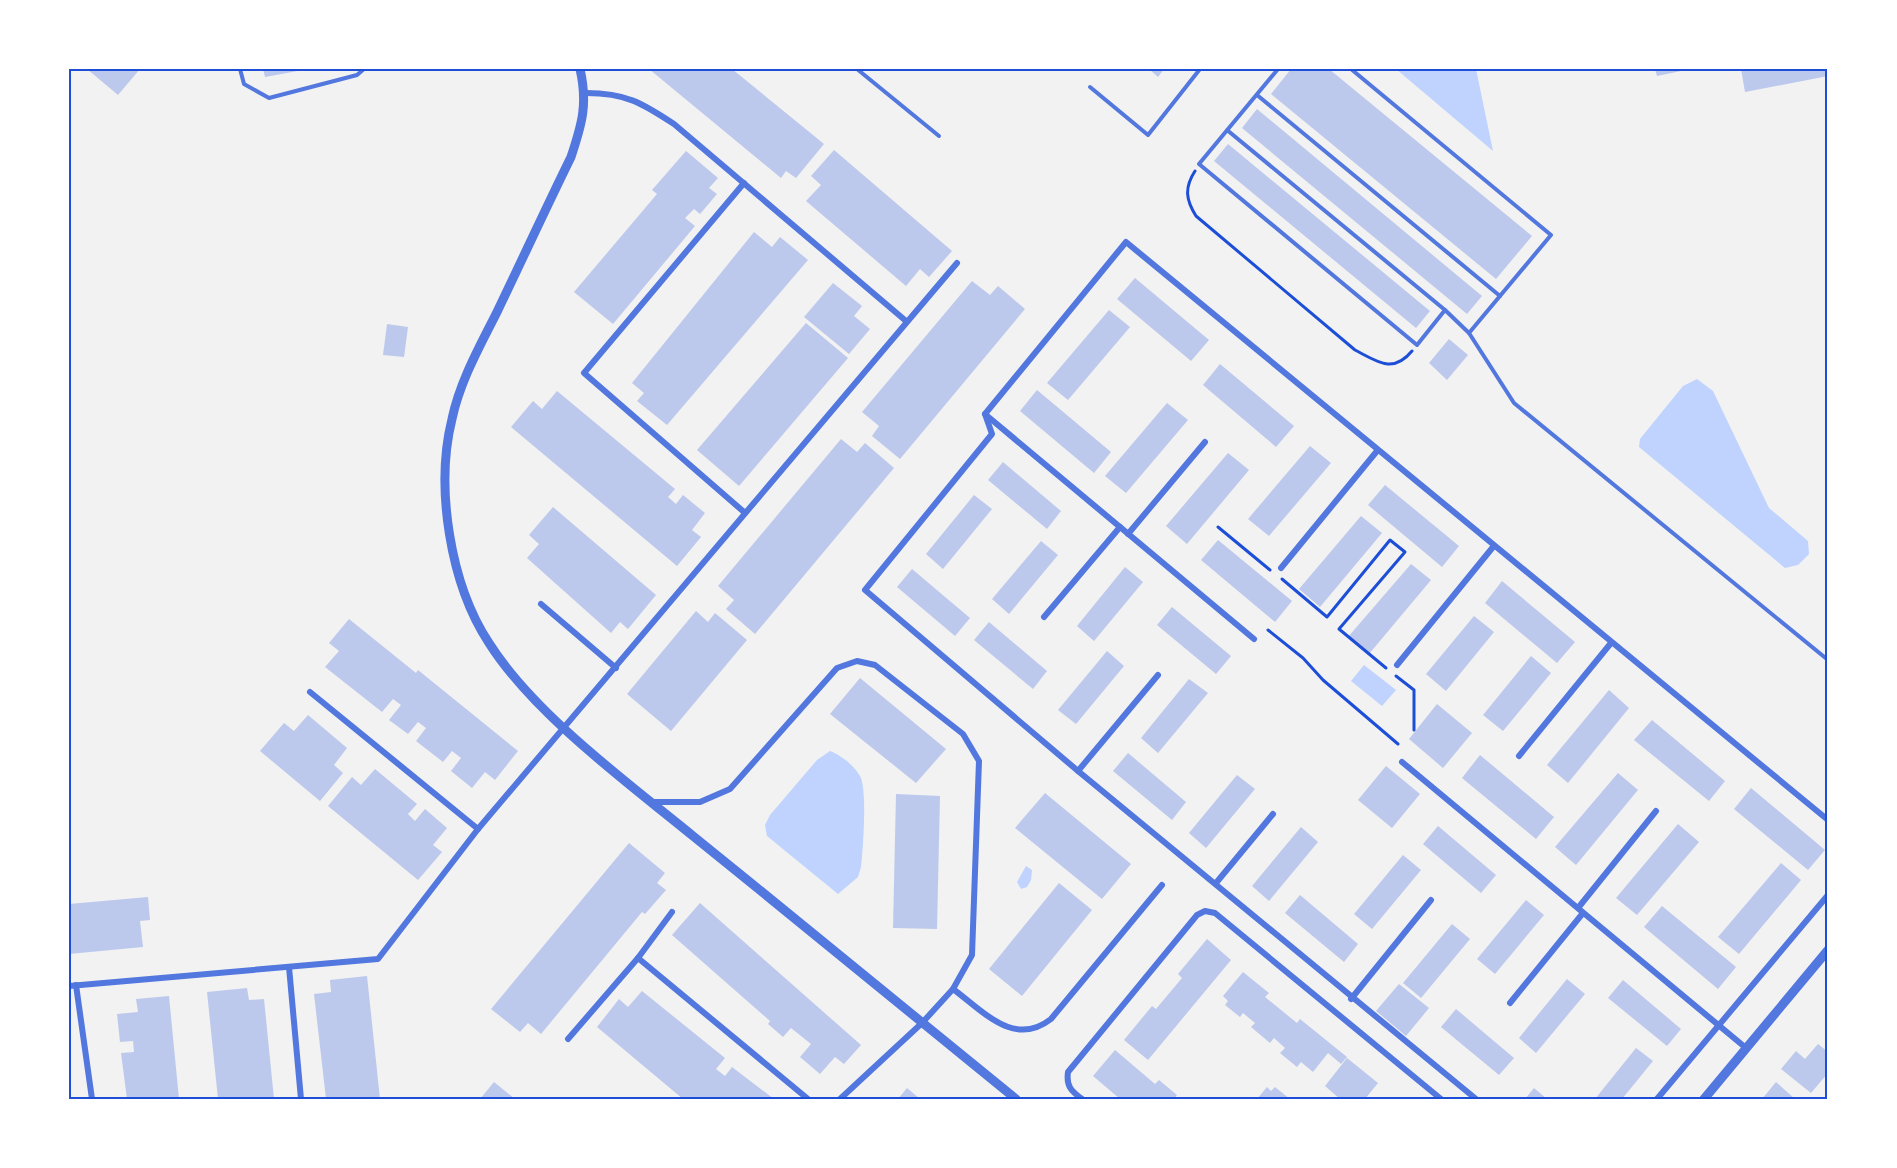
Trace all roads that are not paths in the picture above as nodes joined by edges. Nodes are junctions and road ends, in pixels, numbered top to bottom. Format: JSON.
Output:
{"nodes":[{"id":1,"x":240,"y":69,"type":"edge"},
{"id":2,"x":364,"y":69,"type":"edge"},
{"id":3,"x":580,"y":69,"type":"edge"},
{"id":4,"x":857,"y":69,"type":"edge"},
{"id":5,"x":1200,"y":69,"type":"edge"},
{"id":6,"x":1278,"y":69,"type":"edge"},
{"id":7,"x":1351,"y":69,"type":"edge"},
{"id":8,"x":1090,"y":87,"type":"dead end"},
{"id":9,"x":586,"y":93,"type":"junction"},
{"id":10,"x":1257,"y":95,"type":"junction"},
{"id":11,"x":1227,"y":130,"type":"junction"},
{"id":12,"x":939,"y":136,"type":"dead end"},
{"id":13,"x":744,"y":183,"type":"junction"},
{"id":14,"x":957,"y":263,"type":"dead end"},
{"id":15,"x":1500,"y":296,"type":"junction"},
{"id":16,"x":1445,"y":310,"type":"junction"},
{"id":17,"x":906,"y":321,"type":"junction"},
{"id":18,"x":1469,"y":333,"type":"junction"},
{"id":19,"x":986,"y":414,"type":"junction"},
{"id":20,"x":1205,"y":441,"type":"dead end"},
{"id":21,"x":1377,"y":451,"type":"junction"},
{"id":22,"x":744,"y":512,"type":"junction"},
{"id":23,"x":1120,"y":527,"type":"junction"},
{"id":24,"x":1128,"y":534,"type":"junction"},
{"id":25,"x":1493,"y":547,"type":"junction"},
{"id":26,"x":1281,"y":568,"type":"dead end"},
{"id":27,"x":541,"y":604,"type":"dead end"},
{"id":28,"x":1044,"y":617,"type":"dead end"},
{"id":29,"x":1254,"y":639,"type":"dead end"},
{"id":30,"x":1611,"y":643,"type":"junction"},
{"id":31,"x":1828,"y":660,"type":"edge"},
{"id":32,"x":1397,"y":665,"type":"dead end"},
{"id":33,"x":616,"y":668,"type":"junction"},
{"id":34,"x":1158,"y":675,"type":"dead end"},
{"id":35,"x":309,"y":692,"type":"dead end"},
{"id":36,"x":565,"y":728,"type":"junction"},
{"id":37,"x":1520,"y":756,"type":"dead end"},
{"id":38,"x":1402,"y":762,"type":"dead end"},
{"id":39,"x":1078,"y":771,"type":"junction"},
{"id":40,"x":651,"y":801,"type":"junction"},
{"id":41,"x":1656,"y":811,"type":"dead end"},
{"id":42,"x":1273,"y":814,"type":"dead end"},
{"id":43,"x":1828,"y":820,"type":"edge"},
{"id":44,"x":478,"y":829,"type":"junction"},
{"id":45,"x":1216,"y":883,"type":"junction"},
{"id":46,"x":1162,"y":885,"type":"dead end"},
{"id":47,"x":1828,"y":895,"type":"edge"},
{"id":48,"x":1431,"y":900,"type":"dead end"},
{"id":49,"x":1580,"y":910,"type":"junction"},
{"id":50,"x":672,"y":912,"type":"dead end"},
{"id":51,"x":1828,"y":950,"type":"edge"},
{"id":52,"x":638,"y":958,"type":"junction"},
{"id":53,"x":289,"y":967,"type":"junction"},
{"id":54,"x":73,"y":986,"type":"edge"},
{"id":55,"x":953,"y":989,"type":"junction"},
{"id":56,"x":1351,"y":999,"type":"junction"},
{"id":57,"x":1510,"y":1003,"type":"dead end"},
{"id":58,"x":922,"y":1023,"type":"junction"},
{"id":59,"x":1718,"y":1025,"type":"junction"},
{"id":60,"x":568,"y":1039,"type":"dead end"},
{"id":61,"x":1746,"y":1048,"type":"junction"},
{"id":62,"x":92,"y":1099,"type":"edge"},
{"id":63,"x":301,"y":1099,"type":"edge"},
{"id":64,"x":808,"y":1099,"type":"edge"},
{"id":65,"x":840,"y":1099,"type":"edge"},
{"id":66,"x":1016,"y":1099,"type":"edge"},
{"id":67,"x":1082,"y":1099,"type":"edge"},
{"id":68,"x":1441,"y":1099,"type":"edge"},
{"id":69,"x":1476,"y":1099,"type":"edge"},
{"id":70,"x":1657,"y":1099,"type":"edge"},
{"id":71,"x":1704,"y":1099,"type":"edge"}],
"edges":[{"from":1,"to":2,"type":"lane"},
{"from":3,"to":9,"type":"street"},
{"from":4,"to":12,"type":"lane"},
{"from":5,"to":8,"type":"lane"},
{"from":6,"to":10,"type":"lane"},
{"from":7,"to":15,"type":"lane"},
{"from":9,"to":13,"type":"street"},
{"from":9,"to":36,"type":"street"},
{"from":10,"to":11,"type":"lane"},
{"from":10,"to":15,"type":"lane"},
{"from":11,"to":16,"type":"lane"},
{"from":11,"to":16,"type":"lane"},
{"from":13,"to":17,"type":"street"},
{"from":13,"to":22,"type":"street"},
{"from":14,"to":17,"type":"street"},
{"from":15,"to":18,"type":"lane"},
{"from":16,"to":18,"type":"lane"},
{"from":17,"to":22,"type":"street"},
{"from":18,"to":31,"type":"lane"},
{"from":19,"to":21,"type":"street"},
{"from":19,"to":23,"type":"street"},
{"from":19,"to":39,"type":"street"},
{"from":20,"to":24,"type":"street"},
{"from":21,"to":25,"type":"street"},
{"from":21,"to":26,"type":"street"},
{"from":22,"to":33,"type":"street"},
{"from":23,"to":24,"type":"street"},
{"from":23,"to":28,"type":"street"},
{"from":24,"to":29,"type":"street"},
{"from":25,"to":30,"type":"street"},
{"from":25,"to":32,"type":"street"},
{"from":27,"to":33,"type":"street"},
{"from":30,"to":37,"type":"street"},
{"from":30,"to":43,"type":"street"},
{"from":33,"to":36,"type":"street"},
{"from":34,"to":39,"type":"street"},
{"from":35,"to":44,"type":"street"},
{"from":36,"to":40,"type":"street"},
{"from":36,"to":44,"type":"street"},
{"from":38,"to":49,"type":"street"},
{"from":39,"to":45,"type":"street"},
{"from":40,"to":55,"type":"street"},
{"from":40,"to":58,"type":"street"},
{"from":41,"to":49,"type":"street"},
{"from":42,"to":45,"type":"street"},
{"from":44,"to":53,"type":"street"},
{"from":45,"to":56,"type":"street"},
{"from":46,"to":55,"type":"street"},
{"from":47,"to":59,"type":"street"},
{"from":48,"to":56,"type":"street"},
{"from":49,"to":57,"type":"street"},
{"from":49,"to":59,"type":"street"},
{"from":50,"to":52,"type":"street"},
{"from":51,"to":61,"type":"street"},
{"from":52,"to":60,"type":"street"},
{"from":52,"to":64,"type":"street"},
{"from":53,"to":54,"type":"street"},
{"from":53,"to":63,"type":"street"},
{"from":54,"to":62,"type":"street"},
{"from":55,"to":58,"type":"street"},
{"from":56,"to":69,"type":"street"},
{"from":58,"to":65,"type":"street"},
{"from":58,"to":66,"type":"street"},
{"from":59,"to":61,"type":"street"},
{"from":59,"to":70,"type":"street"},
{"from":61,"to":71,"type":"street"},
{"from":67,"to":68,"type":"street"}]}
